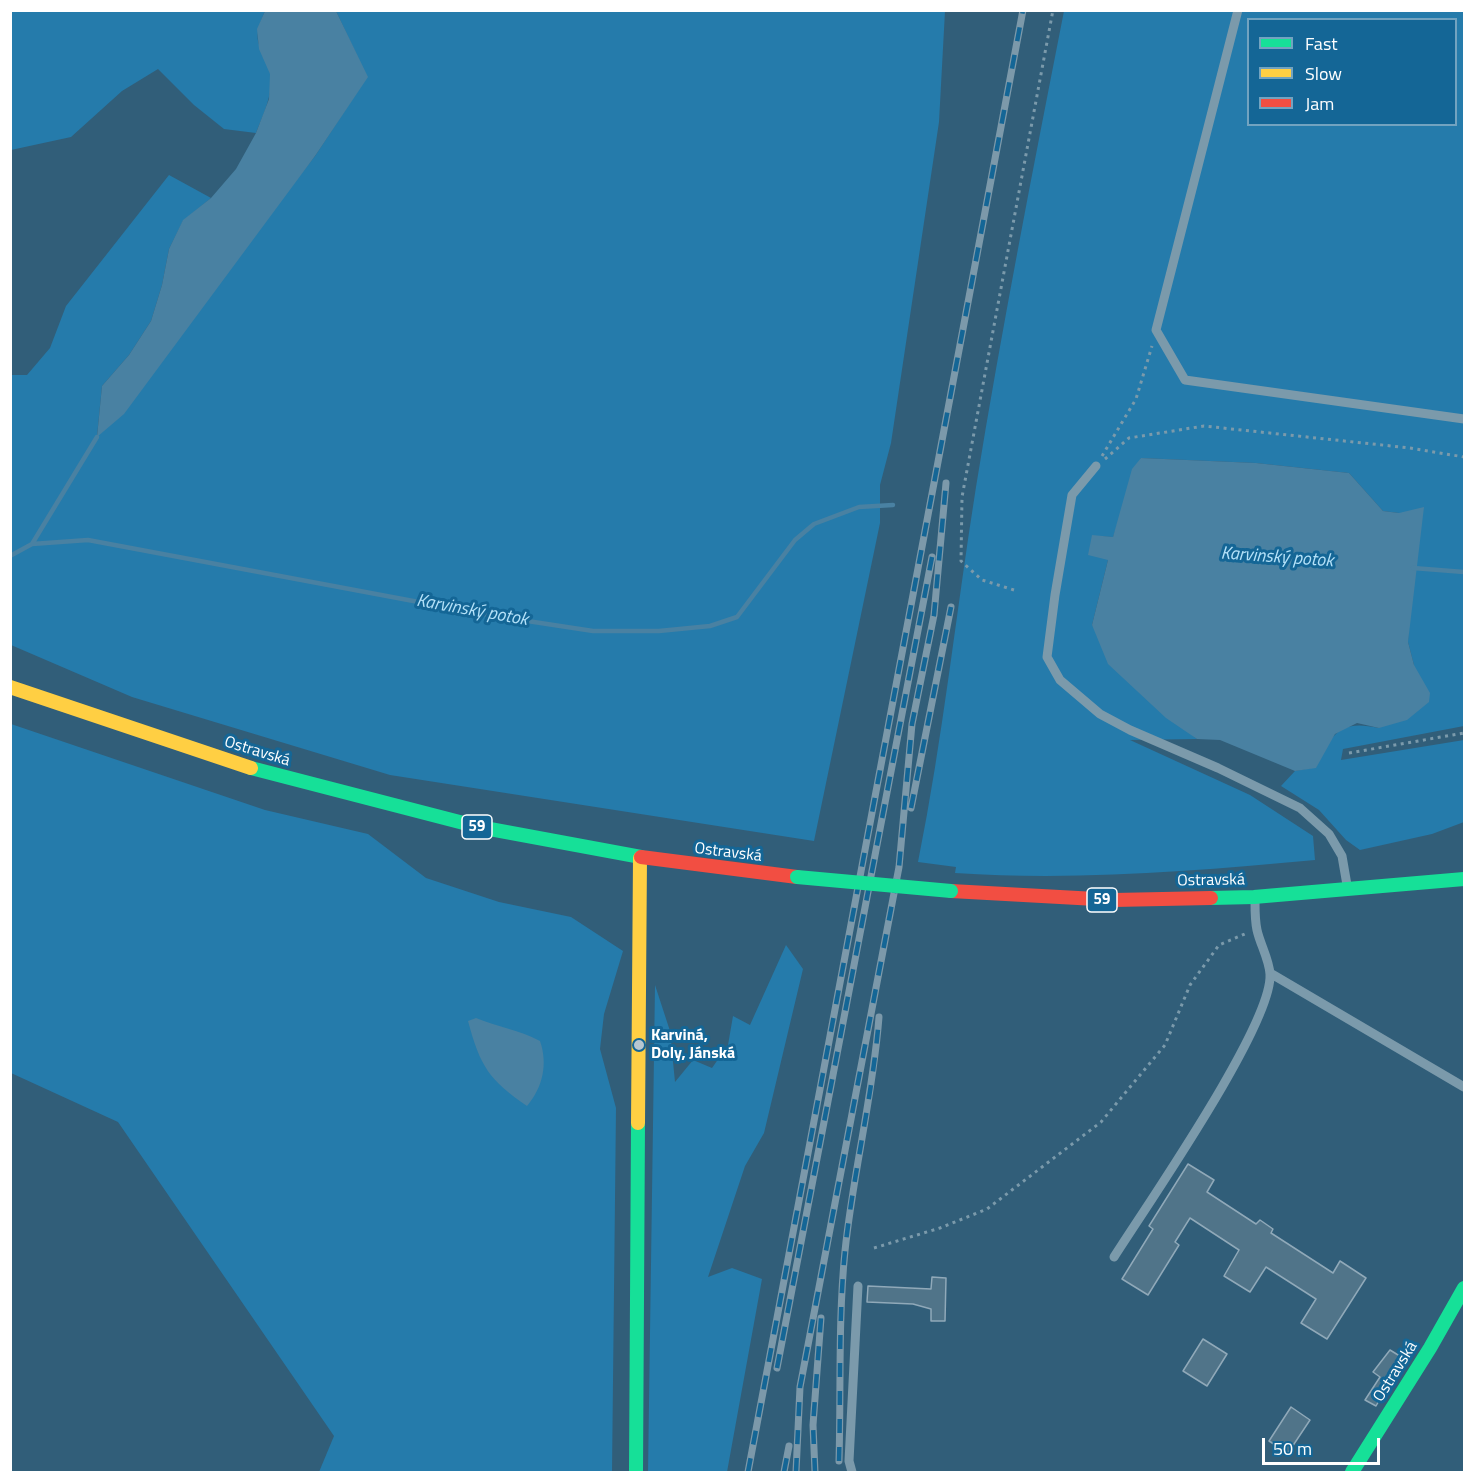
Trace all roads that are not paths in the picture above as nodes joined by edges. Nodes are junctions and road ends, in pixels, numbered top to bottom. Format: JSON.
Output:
{"nodes":[{"id":1,"x":1238,"y":10,"type":"edge"},
{"id":2,"x":1464,"y":419,"type":"edge"},
{"id":3,"x":1096,"y":466,"type":"road end"},
{"id":4,"x":10,"y":687,"type":"edge"},
{"id":5,"x":640,"y":858,"type":"junction"},
{"id":6,"x":1464,"y":879,"type":"edge"},
{"id":7,"x":1348,"y":887,"type":"junction"},
{"id":8,"x":1254,"y":897,"type":"junction"},
{"id":9,"x":1270,"y":973,"type":"junction"},
{"id":10,"x":1464,"y":1087,"type":"edge"},
{"id":11,"x":1114,"y":1257,"type":"dead end"},
{"id":12,"x":858,"y":1286,"type":"dead end"},
{"id":13,"x":1464,"y":1288,"type":"edge"},
{"id":14,"x":636,"y":1473,"type":"edge"},
{"id":15,"x":852,"y":1473,"type":"edge"},
{"id":16,"x":1352,"y":1473,"type":"edge"}],
"edges":[{"from":1,"to":2,"type":"lane"},
{"from":3,"to":7,"type":"lane"},
{"from":4,"to":5,"type":"main road","name":"Ostravská","number":"59"},
{"from":5,"to":8,"type":"main road","name":"Ostravská","number":"59","bridge":true},
{"from":5,"to":14,"type":"main road"},
{"from":6,"to":7,"type":"main road","name":"Ostravská","number":"59"},
{"from":7,"to":8,"type":"main road","name":"Ostravská","number":"59"},
{"from":8,"to":9,"type":"lane"},
{"from":9,"to":10,"type":"lane"},
{"from":9,"to":11,"type":"lane"},
{"from":12,"to":15,"type":"lane"},
{"from":13,"to":16,"type":"main road","name":"Ostravská"}]}
